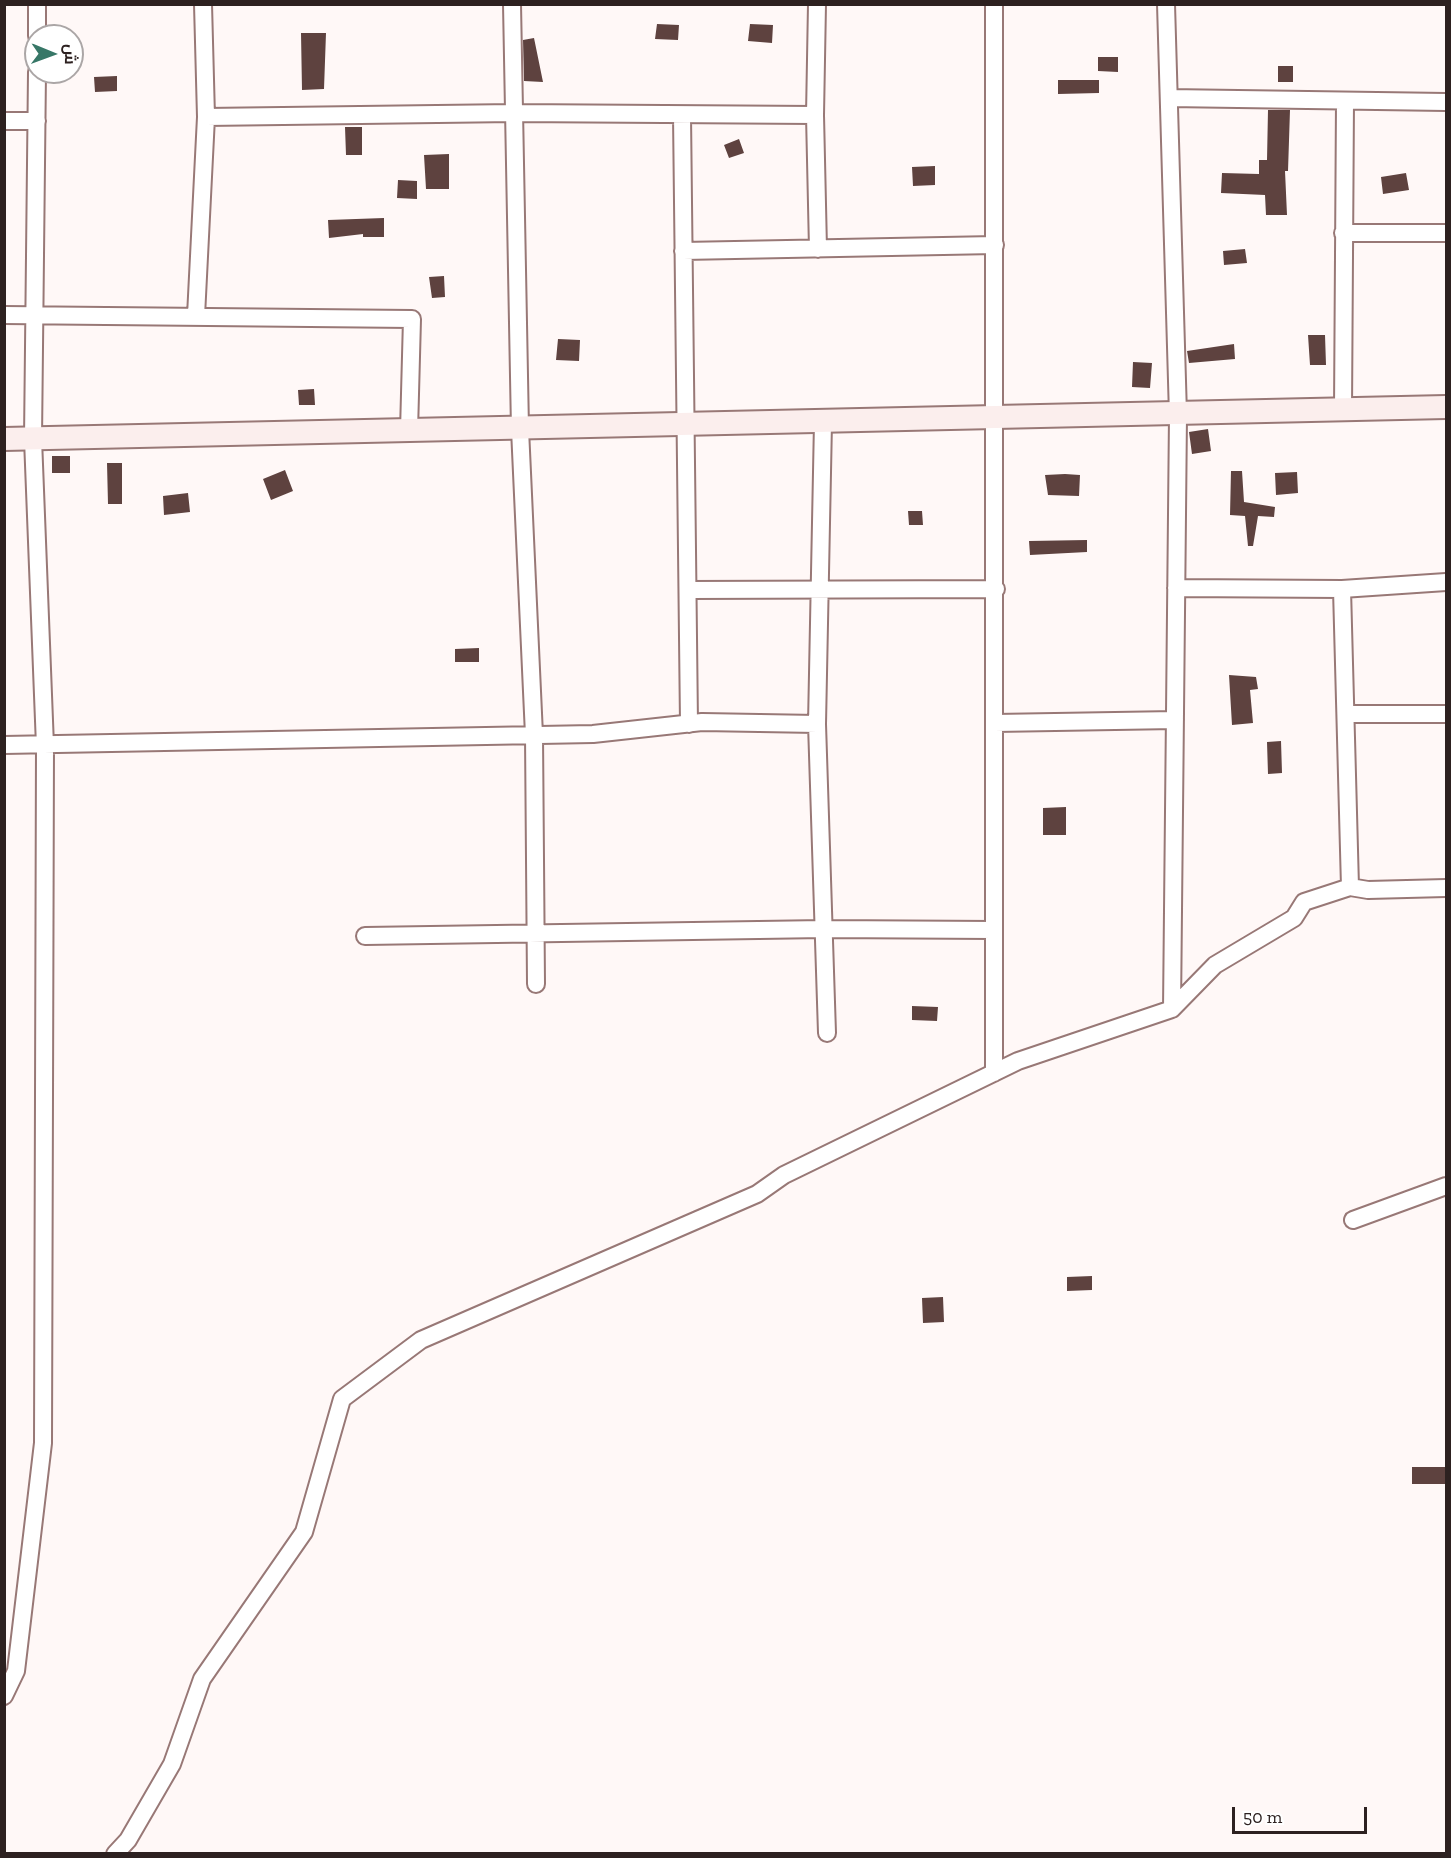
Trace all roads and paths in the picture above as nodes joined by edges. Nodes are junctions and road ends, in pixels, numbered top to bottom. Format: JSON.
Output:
{"nodes":[{"id":1,"x":37,"y":4,"type":"edge"},
{"id":2,"x":203,"y":4,"type":"edge"},
{"id":3,"x":512,"y":4,"type":"edge"},
{"id":4,"x":817,"y":4,"type":"edge"},
{"id":5,"x":994,"y":4,"type":"edge"},
{"id":6,"x":1166,"y":4,"type":"edge"},
{"id":7,"x":37,"y":24,"type":"edge"},
{"id":8,"x":37,"y":84,"type":"edge"},
{"id":9,"x":1169,"y":98,"type":"junction"},
{"id":10,"x":1345,"y":101,"type":"junction"},
{"id":11,"x":1446,"y":102,"type":"edge"},
{"id":12,"x":514,"y":113,"type":"junction"},
{"id":13,"x":682,"y":115,"type":"junction"},
{"id":14,"x":815,"y":115,"type":"junction"},
{"id":15,"x":206,"y":117,"type":"junction"},
{"id":16,"x":4,"y":121,"type":"edge"},
{"id":17,"x":37,"y":121,"type":"junction"},
{"id":18,"x":1343,"y":233,"type":"junction"},
{"id":19,"x":1446,"y":233,"type":"edge"},
{"id":20,"x":995,"y":245,"type":"junction"},
{"id":21,"x":818,"y":249,"type":"junction"},
{"id":22,"x":683,"y":251,"type":"junction"},
{"id":23,"x":4,"y":315,"type":"edge"},
{"id":24,"x":36,"y":315,"type":"junction"},
{"id":25,"x":196,"y":316,"type":"junction"},
{"id":26,"x":1446,"y":407,"type":"edge"},
{"id":27,"x":1343,"y":410,"type":"junction"},
{"id":28,"x":1178,"y":415,"type":"junction"},
{"id":29,"x":996,"y":418,"type":"junction"},
{"id":30,"x":823,"y":422,"type":"junction"},
{"id":31,"x":686,"y":425,"type":"junction"},
{"id":32,"x":520,"y":429,"type":"junction"},
{"id":33,"x":409,"y":431,"type":"junction"},
{"id":34,"x":4,"y":439,"type":"edge"},
{"id":35,"x":33,"y":439,"type":"junction"},
{"id":36,"x":1446,"y":582,"type":"edge"},
{"id":37,"x":1176,"y":588,"type":"junction"},
{"id":38,"x":820,"y":589,"type":"junction"},
{"id":39,"x":996,"y":589,"type":"junction"},
{"id":40,"x":1342,"y":589,"type":"junction"},
{"id":41,"x":688,"y":590,"type":"junction"},
{"id":42,"x":1346,"y":714,"type":"junction"},
{"id":43,"x":1446,"y":714,"type":"edge"},
{"id":44,"x":1175,"y":720,"type":"junction"},
{"id":45,"x":995,"y":723,"type":"junction"},
{"id":46,"x":689,"y":724,"type":"junction"},
{"id":47,"x":818,"y":724,"type":"junction"},
{"id":48,"x":534,"y":735,"type":"junction"},
{"id":49,"x":4,"y":745,"type":"edge"},
{"id":50,"x":45,"y":746,"type":"junction"},
{"id":51,"x":1350,"y":887,"type":"junction"},
{"id":52,"x":1446,"y":888,"type":"edge"},
{"id":53,"x":824,"y":929,"type":"junction"},
{"id":54,"x":994,"y":930,"type":"junction"},
{"id":55,"x":536,"y":934,"type":"junction"},
{"id":56,"x":365,"y":936,"type":"dead end"},
{"id":57,"x":536,"y":984,"type":"dead end"},
{"id":58,"x":1172,"y":1009,"type":"junction"},
{"id":59,"x":827,"y":1033,"type":"dead end"},
{"id":60,"x":994,"y":1073,"type":"junction"},
{"id":61,"x":1446,"y":1186,"type":"edge"},
{"id":62,"x":1353,"y":1220,"type":"dead end"},
{"id":63,"x":4,"y":1696,"type":"edge"},
{"id":64,"x":115,"y":1854,"type":"edge"}],
"edges":[{"from":1,"to":7,"type":"street"},
{"from":2,"to":15,"type":"street"},
{"from":3,"to":12,"type":"street"},
{"from":4,"to":14,"type":"street"},
{"from":5,"to":20,"type":"street"},
{"from":6,"to":9,"type":"street"},
{"from":8,"to":17,"type":"street"},
{"from":9,"to":10,"type":"street"},
{"from":9,"to":28,"type":"street"},
{"from":10,"to":11,"type":"street"},
{"from":10,"to":18,"type":"street"},
{"from":12,"to":13,"type":"street"},
{"from":12,"to":15,"type":"street"},
{"from":12,"to":32,"type":"street"},
{"from":13,"to":14,"type":"street"},
{"from":13,"to":22,"type":"street"},
{"from":14,"to":21,"type":"street"},
{"from":15,"to":25,"type":"street"},
{"from":16,"to":17,"type":"street"},
{"from":17,"to":24,"type":"street"},
{"from":18,"to":19,"type":"street"},
{"from":18,"to":27,"type":"street"},
{"from":20,"to":21,"type":"street"},
{"from":20,"to":29,"type":"street"},
{"from":21,"to":22,"type":"street"},
{"from":22,"to":31,"type":"street"},
{"from":23,"to":24,"type":"street"},
{"from":24,"to":25,"type":"street"},
{"from":24,"to":35,"type":"street"},
{"from":25,"to":33,"type":"street"},
{"from":26,"to":27,"type":"main road"},
{"from":27,"to":28,"type":"main road"},
{"from":28,"to":29,"type":"main road"},
{"from":28,"to":37,"type":"street"},
{"from":29,"to":30,"type":"main road"},
{"from":29,"to":39,"type":"street"},
{"from":30,"to":31,"type":"main road"},
{"from":30,"to":38,"type":"street"},
{"from":31,"to":32,"type":"main road"},
{"from":31,"to":41,"type":"street"},
{"from":32,"to":33,"type":"main road"},
{"from":32,"to":48,"type":"street"},
{"from":33,"to":35,"type":"main road"},
{"from":34,"to":35,"type":"main road"},
{"from":35,"to":50,"type":"street"},
{"from":36,"to":40,"type":"street"},
{"from":37,"to":40,"type":"street"},
{"from":37,"to":44,"type":"street"},
{"from":38,"to":39,"type":"street"},
{"from":38,"to":41,"type":"street"},
{"from":38,"to":47,"type":"street"},
{"from":39,"to":45,"type":"street"},
{"from":40,"to":42,"type":"street"},
{"from":41,"to":46,"type":"street"},
{"from":42,"to":43,"type":"street"},
{"from":42,"to":51,"type":"street"},
{"from":44,"to":45,"type":"street"},
{"from":44,"to":58,"type":"street"},
{"from":45,"to":54,"type":"street"},
{"from":46,"to":47,"type":"street"},
{"from":46,"to":48,"type":"street"},
{"from":47,"to":53,"type":"street"},
{"from":48,"to":50,"type":"street"},
{"from":48,"to":55,"type":"street"},
{"from":49,"to":50,"type":"street"},
{"from":50,"to":63,"type":"street"},
{"from":51,"to":52,"type":"street"},
{"from":51,"to":58,"type":"street"},
{"from":53,"to":54,"type":"street"},
{"from":53,"to":55,"type":"street"},
{"from":53,"to":59,"type":"street"},
{"from":54,"to":60,"type":"street"},
{"from":55,"to":56,"type":"street"},
{"from":55,"to":57,"type":"street"},
{"from":58,"to":60,"type":"street"},
{"from":60,"to":64,"type":"street"},
{"from":61,"to":62,"type":"street"}]}
